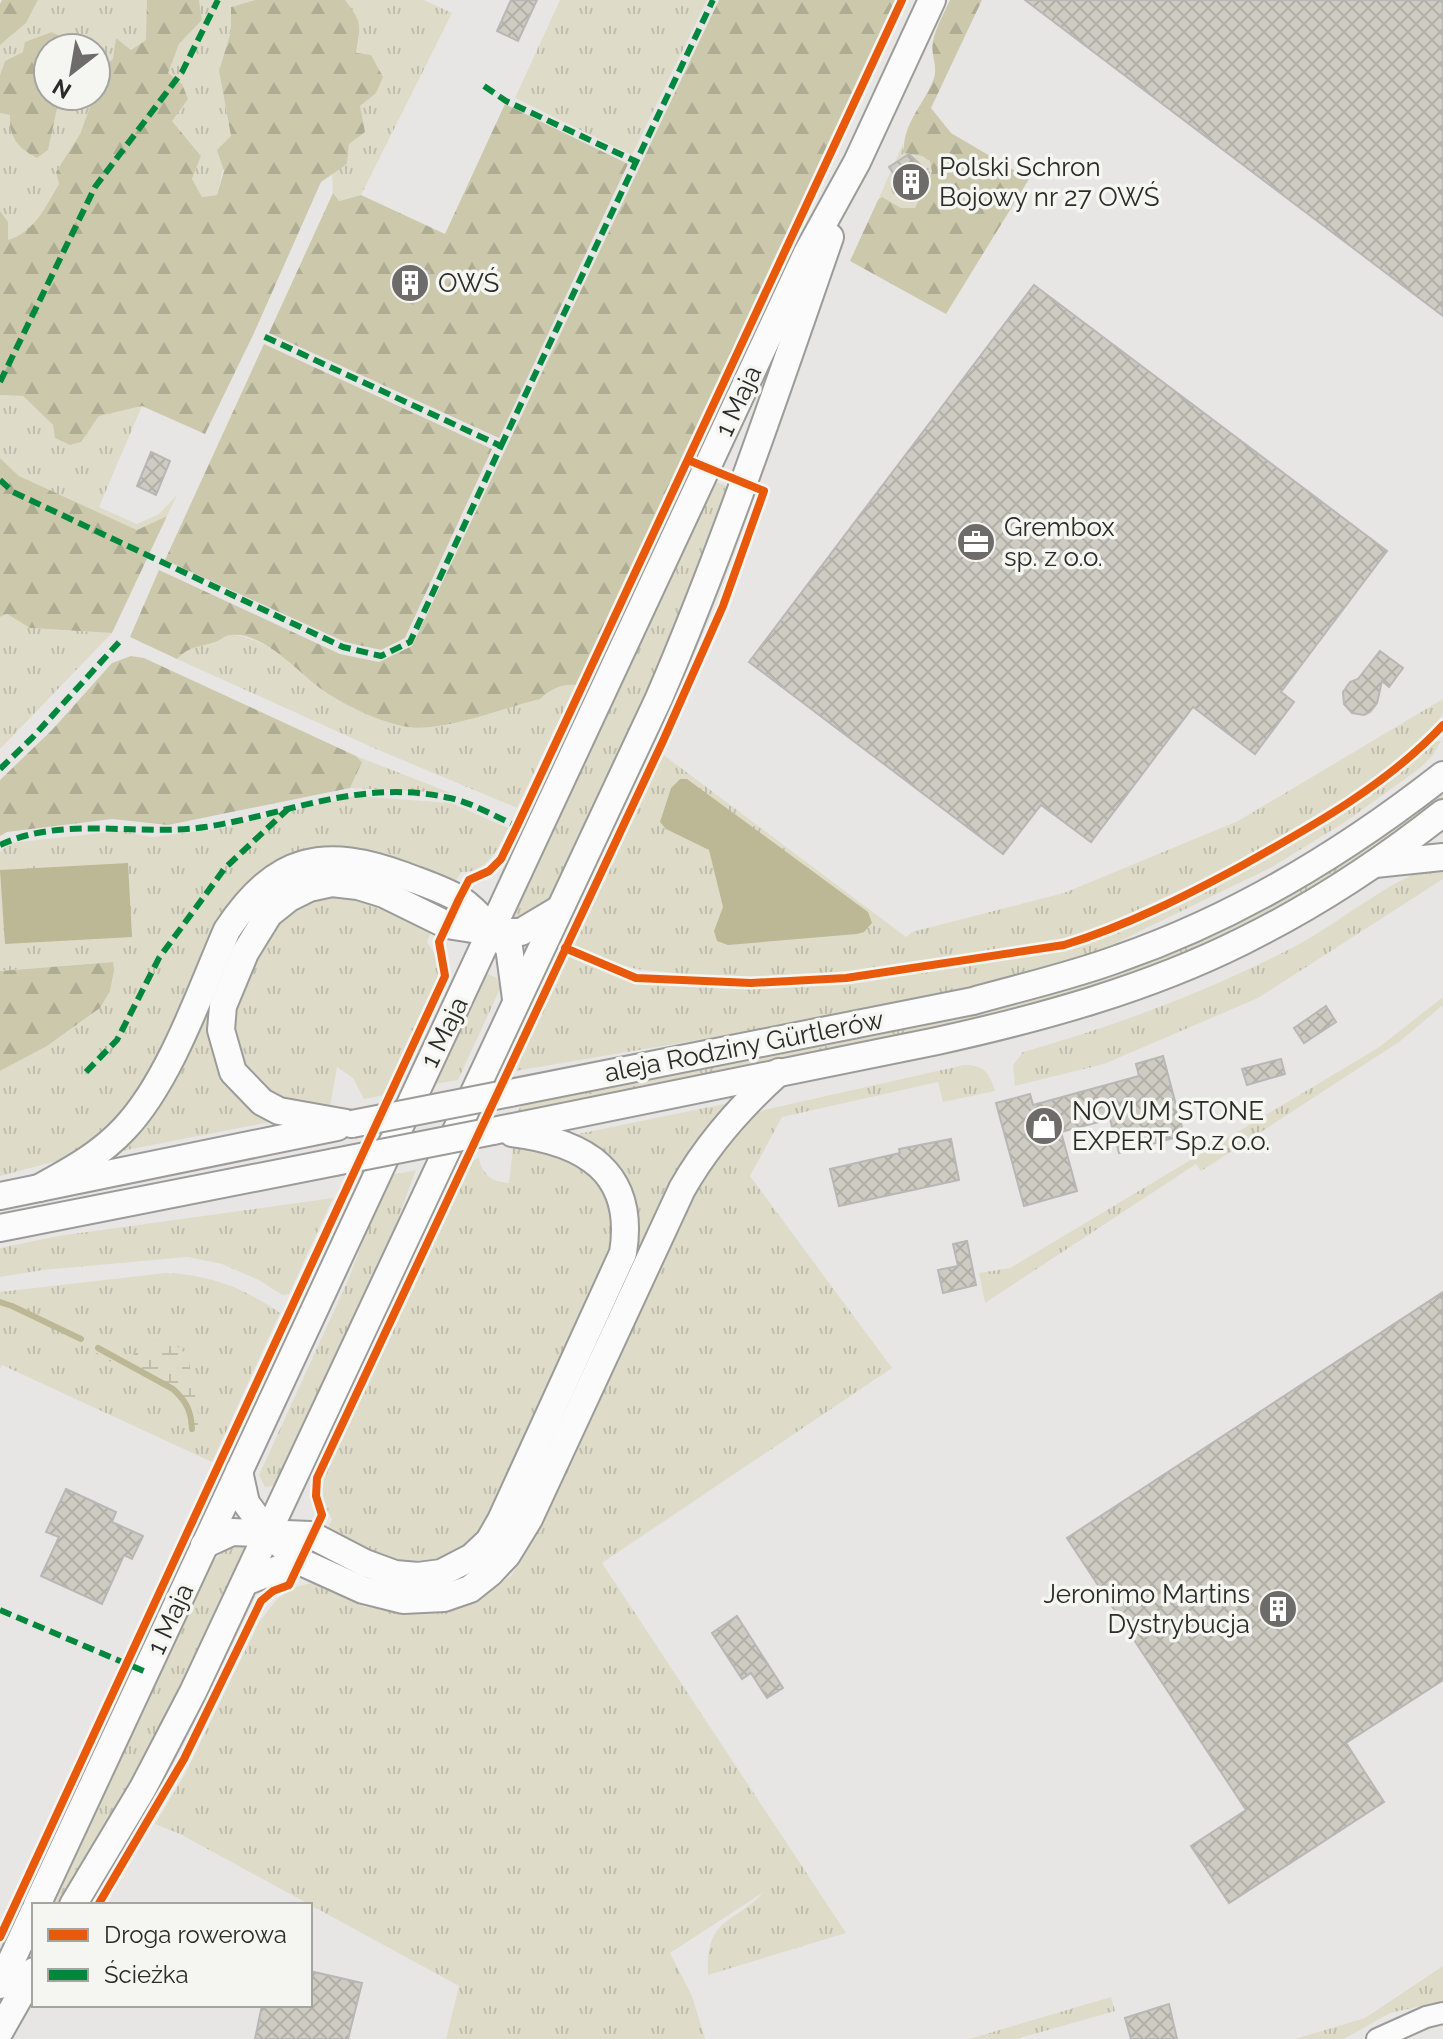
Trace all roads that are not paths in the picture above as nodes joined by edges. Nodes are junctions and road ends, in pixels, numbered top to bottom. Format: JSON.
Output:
{"nodes":[{"id":1,"x":932,"y":0,"type":"edge"},
{"id":2,"x":857,"y":162,"type":"junction"},
{"id":3,"x":1443,"y":756,"type":"edge"},
{"id":4,"x":1436,"y":780,"type":"edge"},
{"id":5,"x":1443,"y":813,"type":"edge"},
{"id":6,"x":1443,"y":857,"type":"edge"},
{"id":7,"x":1375,"y":864,"type":"junction"},
{"id":8,"x":515,"y":879,"type":"junction"},
{"id":9,"x":459,"y":899,"type":"junction"},
{"id":10,"x":558,"y":910,"type":"junction"},
{"id":11,"x":447,"y":925,"type":"junction"},
{"id":12,"x":491,"y":932,"type":"junction"},
{"id":13,"x":468,"y":981,"type":"junction"},
{"id":14,"x":516,"y":999,"type":"junction"},
{"id":15,"x":779,"y":1072,"type":"junction"},
{"id":16,"x":352,"y":1124,"type":"junction"},
{"id":17,"x":493,"y":1131,"type":"junction"},
{"id":18,"x":39,"y":1188,"type":"junction"},
{"id":19,"x":0,"y":1196,"type":"edge"},
{"id":20,"x":0,"y":1228,"type":"edge"},
{"id":21,"x":239,"y":1471,"type":"junction"},
{"id":22,"x":293,"y":1479,"type":"junction"},
{"id":23,"x":268,"y":1533,"type":"junction"},
{"id":24,"x":311,"y":1535,"type":"junction"},
{"id":25,"x":204,"y":1545,"type":"junction"},
{"id":26,"x":299,"y":1561,"type":"junction"},
{"id":27,"x":245,"y":1582,"type":"junction"},
{"id":28,"x":38,"y":1903,"type":"edge"},
{"id":29,"x":74,"y":1903,"type":"edge"},
{"id":30,"x":32,"y":1916,"type":"edge"},
{"id":31,"x":32,"y":1975,"type":"edge"},
{"id":32,"x":0,"y":1985,"type":"edge"},
{"id":33,"x":1443,"y":2013,"type":"edge"},
{"id":34,"x":0,"y":2031,"type":"edge"},
{"id":35,"x":1377,"y":2039,"type":"edge"}],
"edges":[{"from":1,"to":2,"type":"main road","name":"1 Maja"},
{"from":2,"to":8,"type":"main road","name":"1 Maja"},
{"from":2,"to":10,"type":"main road","name":"1 Maja"},
{"from":3,"to":4,"type":"main road"},
{"from":4,"to":16,"type":"main road","name":"aleja Rodziny Gürtlerów","bridge":true},
{"from":5,"to":7,"type":"main road","name":"aleja Rodziny Gürtlerów"},
{"from":6,"to":7,"type":"main road"},
{"from":7,"to":15,"type":"main road","name":"aleja Rodziny Gürtlerów"},
{"from":8,"to":9,"type":"main road"},
{"from":8,"to":12,"type":"main road","name":"1 Maja"},
{"from":9,"to":12,"type":"main road"},
{"from":9,"to":18,"type":"main road"},
{"from":10,"to":12,"type":"main road"},
{"from":10,"to":14,"type":"main road","name":"1 Maja"},
{"from":11,"to":12,"type":"main road"},
{"from":11,"to":13,"type":"main road"},
{"from":11,"to":16,"type":"main road"},
{"from":12,"to":13,"type":"main road","name":"1 Maja"},
{"from":12,"to":14,"type":"main road"},
{"from":13,"to":21,"type":"main road","name":"1 Maja"},
{"from":14,"to":22,"type":"main road","name":"1 Maja"},
{"from":15,"to":17,"type":"main road","name":"aleja Rodziny Gürtlerów"},
{"from":15,"to":26,"type":"main road"},
{"from":16,"to":18,"type":"main road","name":"aleja Rodziny Gürtlerów"},
{"from":17,"to":20,"type":"main road","name":"aleja Rodziny Gürtlerów","bridge":true},
{"from":17,"to":24,"type":"main road"},
{"from":18,"to":19,"type":"main road","name":"aleja Rodziny Gürtlerów"},
{"from":21,"to":23,"type":"main road"},
{"from":21,"to":25,"type":"main road","name":"1 Maja"},
{"from":22,"to":23,"type":"main road","name":"1 Maja"},
{"from":22,"to":24,"type":"main road"},
{"from":23,"to":24,"type":"main road"},
{"from":23,"to":25,"type":"main road"},
{"from":23,"to":26,"type":"main road"},
{"from":23,"to":27,"type":"main road","name":"1 Maja"},
{"from":25,"to":28,"type":"main road","name":"1 Maja"},
{"from":26,"to":27,"type":"main road"},
{"from":27,"to":29,"type":"main road","name":"1 Maja"},
{"from":30,"to":32,"type":"main road"},
{"from":31,"to":34,"type":"main road"},
{"from":33,"to":35,"type":"street"}]}
